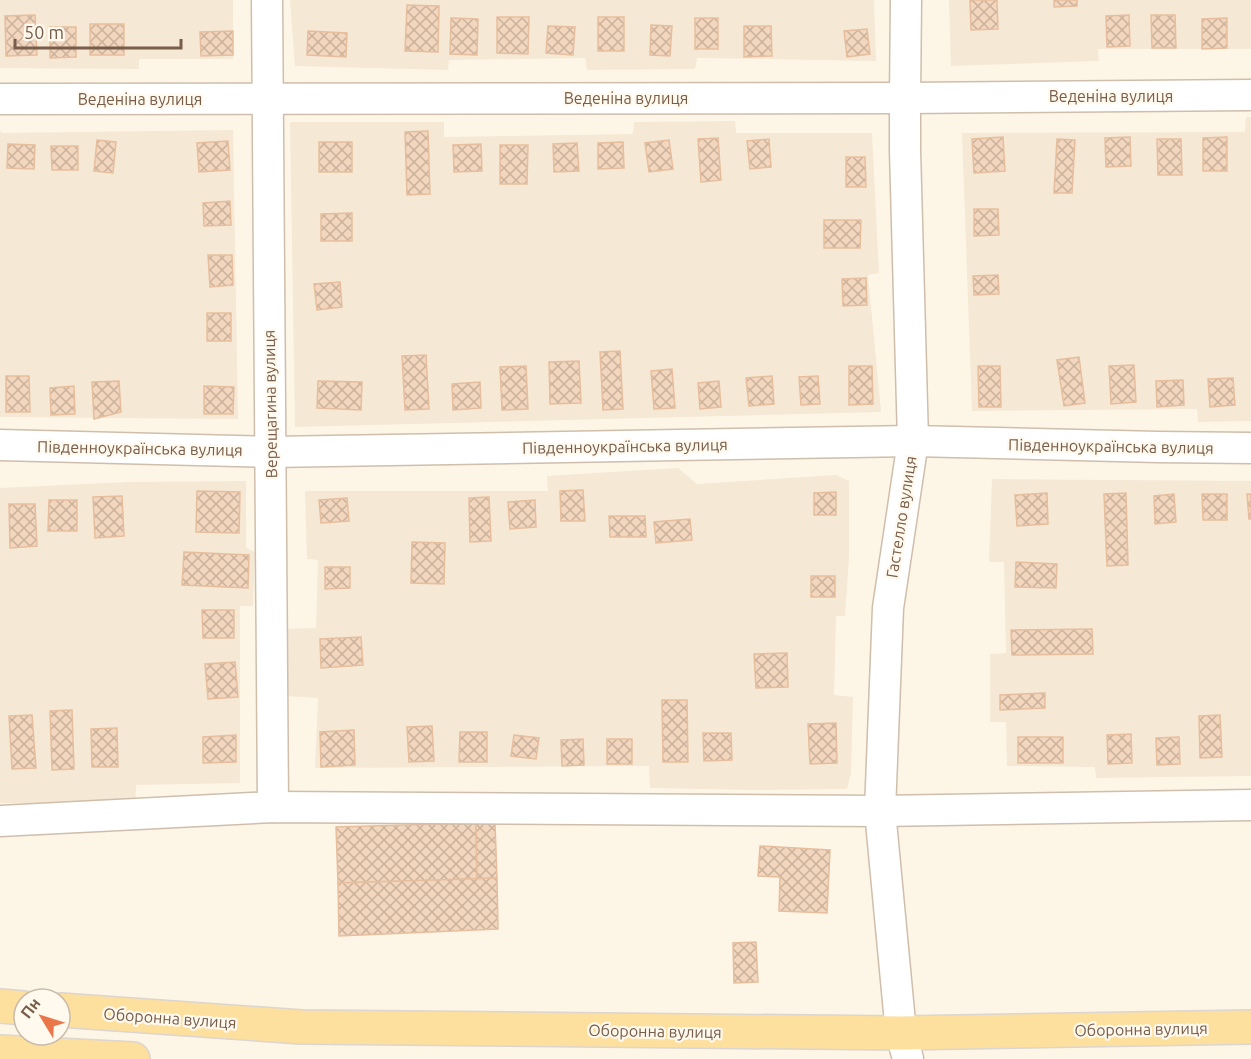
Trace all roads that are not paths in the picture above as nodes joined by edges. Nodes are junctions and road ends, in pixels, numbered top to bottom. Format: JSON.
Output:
{"nodes":[{"id":1,"x":267,"y":0,"type":"edge"},
{"id":2,"x":906,"y":0,"type":"edge"},
{"id":3,"x":1251,"y":95,"type":"edge"},
{"id":4,"x":904,"y":98,"type":"junction"},
{"id":5,"x":0,"y":99,"type":"edge"},
{"id":6,"x":267,"y":99,"type":"junction"},
{"id":7,"x":913,"y":441,"type":"junction"},
{"id":8,"x":0,"y":445,"type":"edge"},
{"id":9,"x":1251,"y":448,"type":"edge"},
{"id":10,"x":271,"y":452,"type":"junction"},
{"id":11,"x":1251,"y":805,"type":"edge"},
{"id":12,"x":273,"y":807,"type":"junction"},
{"id":13,"x":880,"y":811,"type":"junction"},
{"id":14,"x":0,"y":821,"type":"edge"},
{"id":15,"x":72,"y":1011,"type":"edge"},
{"id":16,"x":1251,"y":1028,"type":"edge"},
{"id":17,"x":905,"y":1046,"type":"edge"},
{"id":18,"x":0,"y":1052,"type":"edge"},
{"id":19,"x":133,"y":1059,"type":"edge"}],
"edges":[{"from":1,"to":6,"type":"street","name":"Верещагина вулиця"},
{"from":2,"to":4,"type":"street","name":"Гастелло вулиця"},
{"from":3,"to":4,"type":"street","name":"Веденіна вулиця"},
{"from":4,"to":6,"type":"street","name":"Веденіна вулиця"},
{"from":4,"to":7,"type":"street","name":"Гастелло вулиця"},
{"from":5,"to":6,"type":"street","name":"Веденіна вулиця"},
{"from":6,"to":10,"type":"street","name":"Верещагина вулиця"},
{"from":7,"to":9,"type":"street","name":"Південноукраїнська вулиця"},
{"from":7,"to":10,"type":"street","name":"Південноукраїнська вулиця"},
{"from":7,"to":13,"type":"street","name":"Гастелло вулиця"},
{"from":8,"to":10,"type":"street","name":"Південноукраїнська вулиця"},
{"from":10,"to":12,"type":"street","name":"Верещагина вулиця"},
{"from":11,"to":13,"type":"street"},
{"from":12,"to":13,"type":"street"},
{"from":12,"to":14,"type":"street"},
{"from":13,"to":17,"type":"street","name":"Гастелло вулиця"},
{"from":15,"to":17,"type":"main road","name":"Оборонна вулиця"},
{"from":16,"to":17,"type":"main road","name":"Оборонна вулиця"},
{"from":18,"to":19,"type":"main road"}]}
